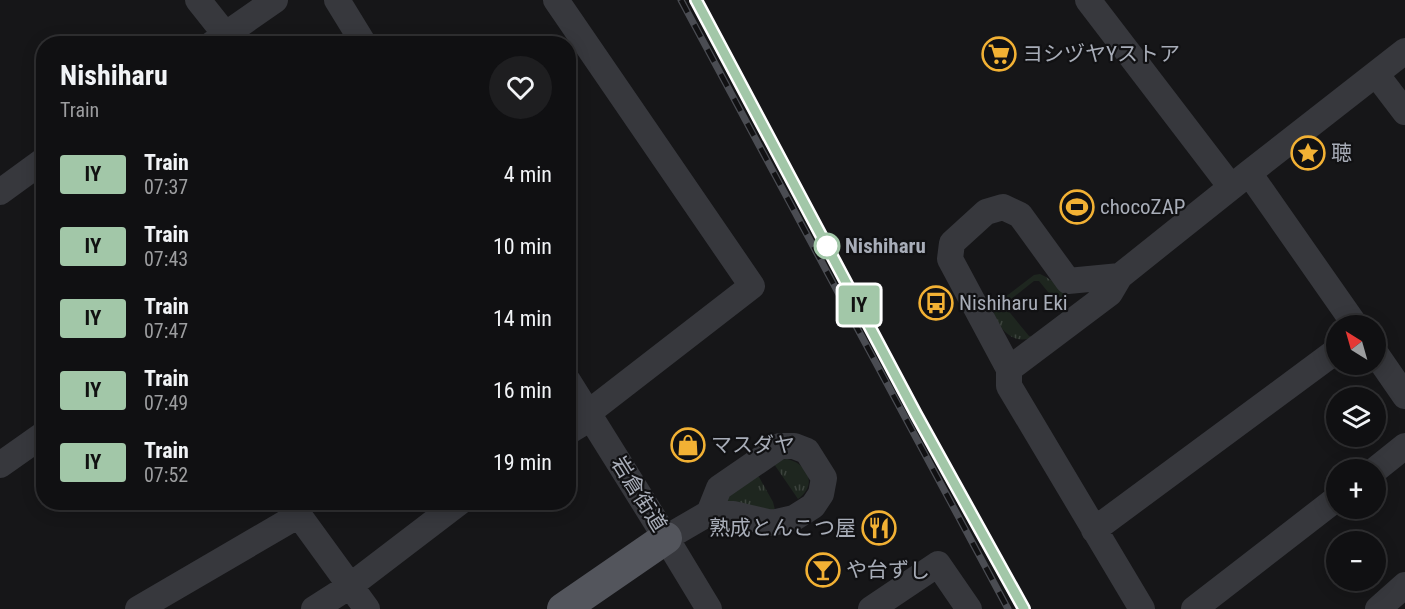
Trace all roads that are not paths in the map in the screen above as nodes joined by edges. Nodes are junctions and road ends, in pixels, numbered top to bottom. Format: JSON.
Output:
{"nodes":[{"id":1,"x":198,"y":0,"type":"edge"},
{"id":2,"x":275,"y":0,"type":"edge"},
{"id":3,"x":337,"y":0,"type":"edge"},
{"id":4,"x":556,"y":0,"type":"edge"},
{"id":5,"x":1088,"y":0,"type":"edge"},
{"id":6,"x":217,"y":36,"type":"edge"},
{"id":7,"x":223,"y":36,"type":"edge"},
{"id":8,"x":359,"y":36,"type":"edge"},
{"id":9,"x":1405,"y":51,"type":"edge"},
{"id":10,"x":1376,"y":74,"type":"junction"},
{"id":11,"x":1405,"y":112,"type":"edge"},
{"id":12,"x":36,"y":166,"type":"edge"},
{"id":13,"x":1240,"y":180,"type":"junction"},
{"id":14,"x":0,"y":192,"type":"edge"},
{"id":15,"x":1120,"y":276,"type":"junction"},
{"id":16,"x":1068,"y":281,"type":"junction"},
{"id":17,"x":1347,"y":315,"type":"edge"},
{"id":18,"x":1077,"y":318,"type":"junction"},
{"id":19,"x":1326,"y":358,"type":"edge"},
{"id":20,"x":1390,"y":363,"type":"edge"},
{"id":21,"x":1009,"y":369,"type":"junction"},
{"id":22,"x":576,"y":393,"type":"edge"},
{"id":23,"x":1405,"y":396,"type":"edge"},
{"id":24,"x":590,"y":415,"type":"junction"},
{"id":25,"x":576,"y":426,"type":"edge"},
{"id":26,"x":36,"y":440,"type":"edge"},
{"id":27,"x":1405,"y":446,"type":"edge"},
{"id":28,"x":1386,"y":461,"type":"edge"},
{"id":29,"x":0,"y":465,"type":"edge"},
{"id":30,"x":1326,"y":507,"type":"edge"},
{"id":31,"x":293,"y":510,"type":"edge"},
{"id":32,"x":296,"y":510,"type":"edge"},
{"id":33,"x":450,"y":510,"type":"edge"},
{"id":34,"x":709,"y":513,"type":"dead end"},
{"id":35,"x":1094,"y":530,"type":"junction"},
{"id":36,"x":666,"y":538,"type":"junction"},
{"id":37,"x":1405,"y":585,"type":"edge"},
{"id":38,"x":350,"y":586,"type":"junction"},
{"id":39,"x":138,"y":609,"type":"edge"},
{"id":40,"x":314,"y":609,"type":"edge"},
{"id":41,"x":367,"y":609,"type":"edge"},
{"id":42,"x":563,"y":609,"type":"edge"},
{"id":43,"x":709,"y":609,"type":"edge"},
{"id":44,"x":871,"y":609,"type":"edge"},
{"id":45,"x":969,"y":609,"type":"edge"},
{"id":46,"x":1142,"y":609,"type":"edge"},
{"id":47,"x":1194,"y":609,"type":"edge"},
{"id":48,"x":1378,"y":609,"type":"edge"}],
"edges":[{"from":1,"to":6,"type":"street"},
{"from":2,"to":7,"type":"street"},
{"from":3,"to":8,"type":"street"},
{"from":4,"to":24,"type":"street"},
{"from":5,"to":13,"type":"street"},
{"from":9,"to":10,"type":"street"},
{"from":10,"to":11,"type":"street"},
{"from":10,"to":13,"type":"street"},
{"from":12,"to":14,"type":"street"},
{"from":13,"to":15,"type":"street"},
{"from":13,"to":17,"type":"street"},
{"from":15,"to":16,"type":"street"},
{"from":15,"to":18,"type":"street"},
{"from":16,"to":18,"type":"street"},
{"from":16,"to":21,"type":"street"},
{"from":18,"to":21,"type":"street"},
{"from":19,"to":35,"type":"street"},
{"from":20,"to":23,"type":"street"},
{"from":21,"to":35,"type":"street"},
{"from":22,"to":24,"type":"street","name":"岩倉街道"},
{"from":24,"to":25,"type":"street"},
{"from":24,"to":36,"type":"street","name":"岩倉街道"},
{"from":26,"to":29,"type":"street"},
{"from":27,"to":28,"type":"street"},
{"from":30,"to":47,"type":"street"},
{"from":31,"to":39,"type":"street"},
{"from":32,"to":38,"type":"street"},
{"from":33,"to":38,"type":"street"},
{"from":34,"to":36,"type":"street"},
{"from":35,"to":46,"type":"street"},
{"from":36,"to":42,"type":"main road"},
{"from":36,"to":43,"type":"street","name":"岩倉街道"},
{"from":37,"to":48,"type":"street"},
{"from":38,"to":40,"type":"street"},
{"from":38,"to":41,"type":"street"},
{"from":44,"to":45,"type":"street"}]}
